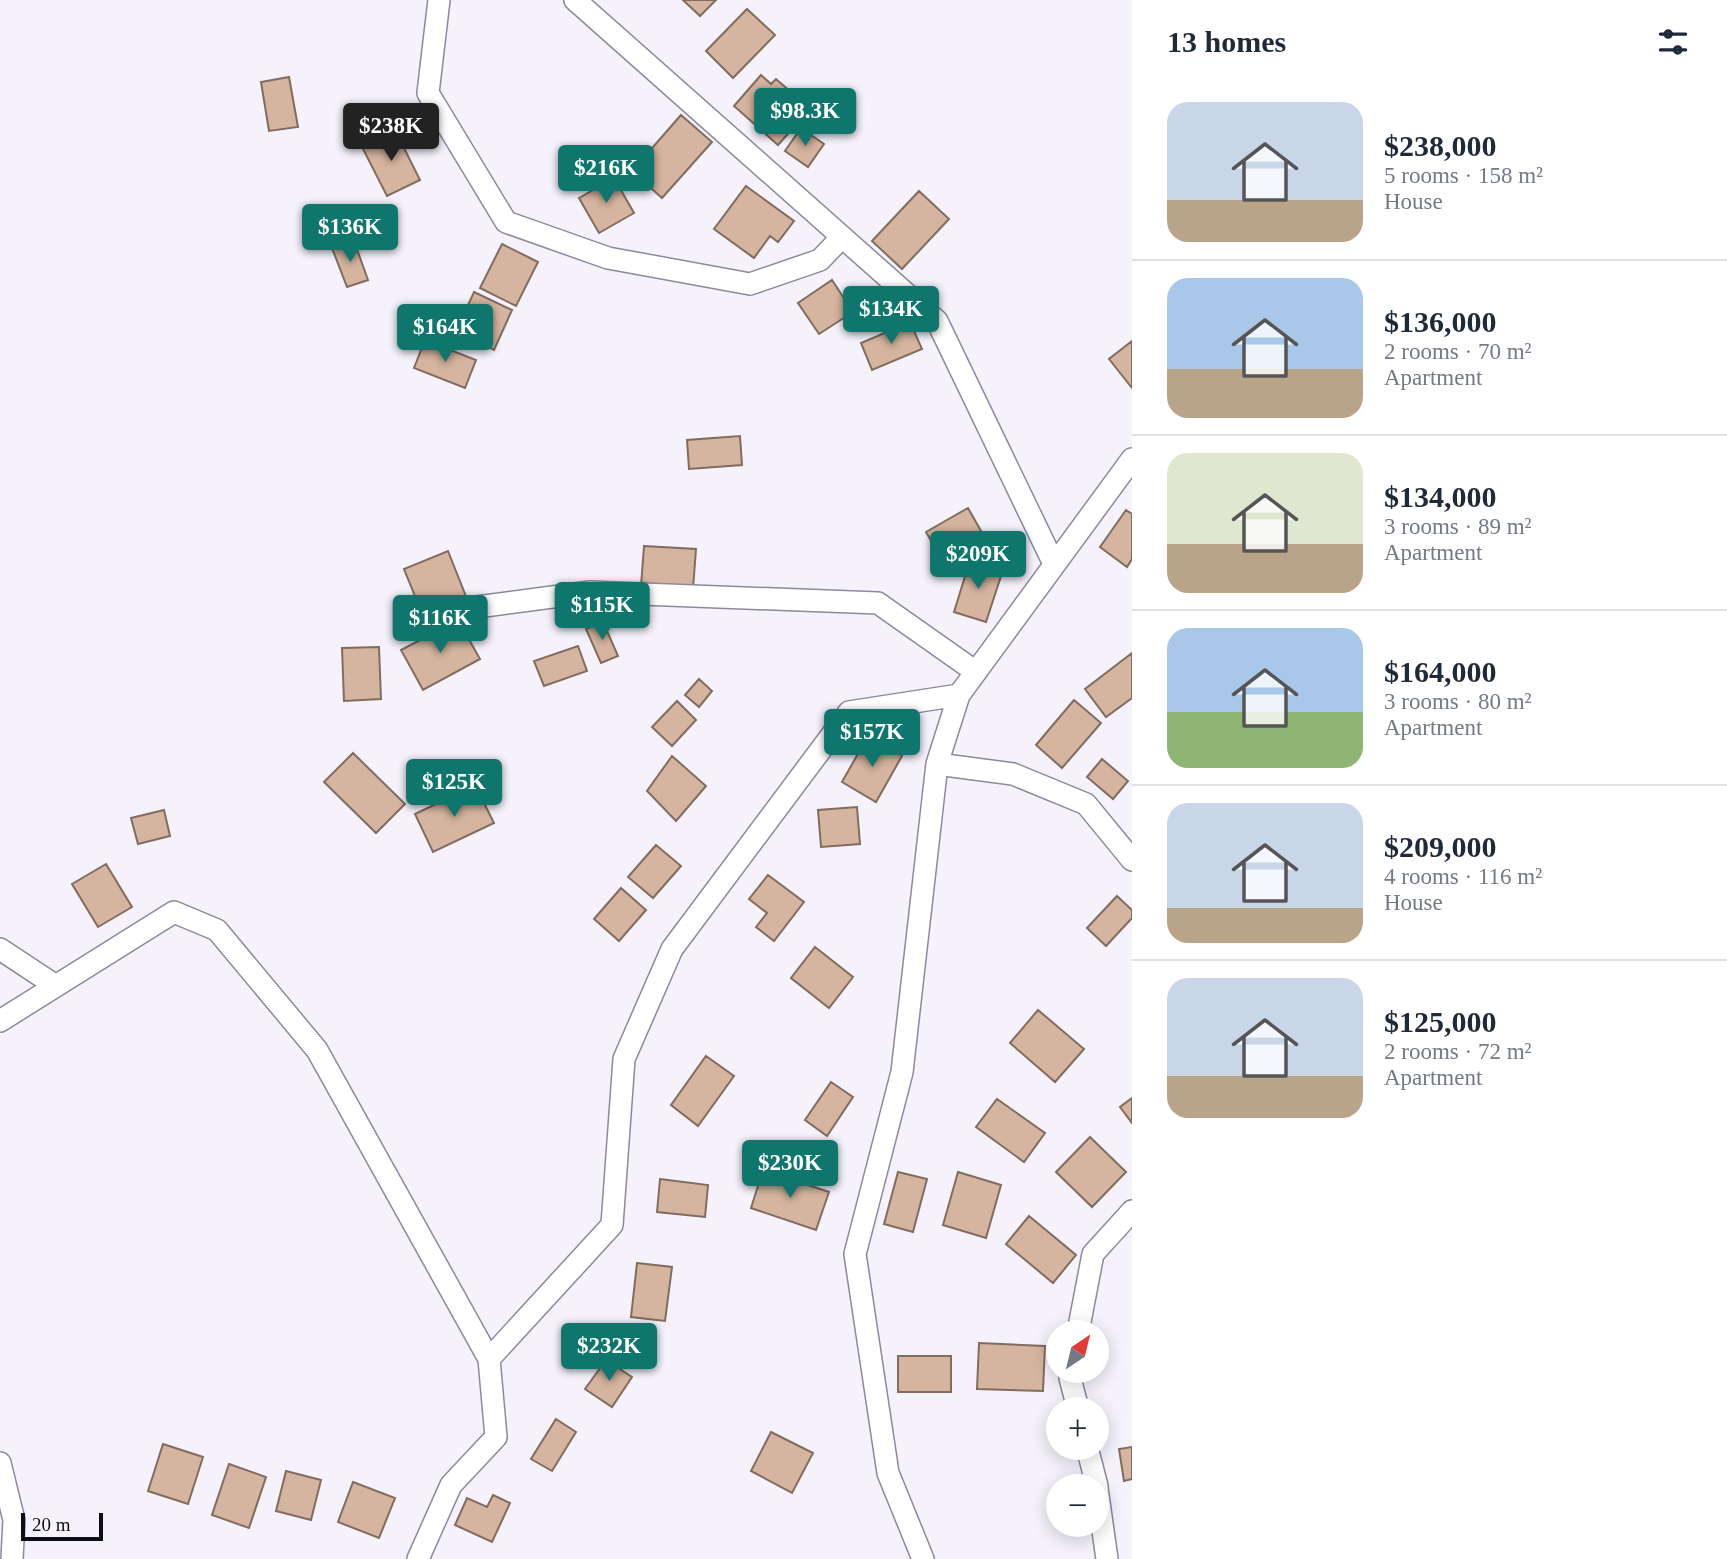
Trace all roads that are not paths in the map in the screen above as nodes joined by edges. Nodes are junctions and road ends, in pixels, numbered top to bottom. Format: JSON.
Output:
{"nodes":[{"id":1,"x":439,"y":0,"type":"edge"},
{"id":2,"x":575,"y":0,"type":"edge"},
{"id":3,"x":842,"y":237,"type":"junction"},
{"id":4,"x":1132,"y":460,"type":"edge"},
{"id":5,"x":1054,"y":564,"type":"junction"},
{"id":6,"x":477,"y":607,"type":"dead end"},
{"id":7,"x":976,"y":672,"type":"junction"},
{"id":8,"x":959,"y":695,"type":"junction"},
{"id":9,"x":937,"y":764,"type":"junction"},
{"id":10,"x":1132,"y":860,"type":"edge"},
{"id":11,"x":0,"y":949,"type":"edge"},
{"id":12,"x":56,"y":986,"type":"junction"},
{"id":13,"x":0,"y":1021,"type":"edge"},
{"id":14,"x":1132,"y":1211,"type":"edge"},
{"id":15,"x":1080,"y":1320,"type":"edge"},
{"id":16,"x":489,"y":1359,"type":"junction"},
{"id":17,"x":0,"y":1463,"type":"edge"},
{"id":18,"x":1104,"y":1537,"type":"edge"},
{"id":19,"x":12,"y":1559,"type":"edge"},
{"id":20,"x":418,"y":1559,"type":"edge"},
{"id":21,"x":923,"y":1559,"type":"edge"},
{"id":22,"x":1107,"y":1559,"type":"edge"}],
"edges":[{"from":1,"to":3,"type":"street"},
{"from":2,"to":3,"type":"street"},
{"from":3,"to":5,"type":"street"},
{"from":4,"to":5,"type":"street"},
{"from":5,"to":7,"type":"street"},
{"from":6,"to":7,"type":"street"},
{"from":7,"to":8,"type":"street"},
{"from":8,"to":9,"type":"street"},
{"from":8,"to":16,"type":"street"},
{"from":9,"to":10,"type":"street"},
{"from":9,"to":21,"type":"street"},
{"from":11,"to":12,"type":"street"},
{"from":12,"to":13,"type":"street"},
{"from":12,"to":16,"type":"street"},
{"from":14,"to":15,"type":"street"},
{"from":16,"to":20,"type":"street"},
{"from":17,"to":19,"type":"street"},
{"from":18,"to":22,"type":"street"}]}
